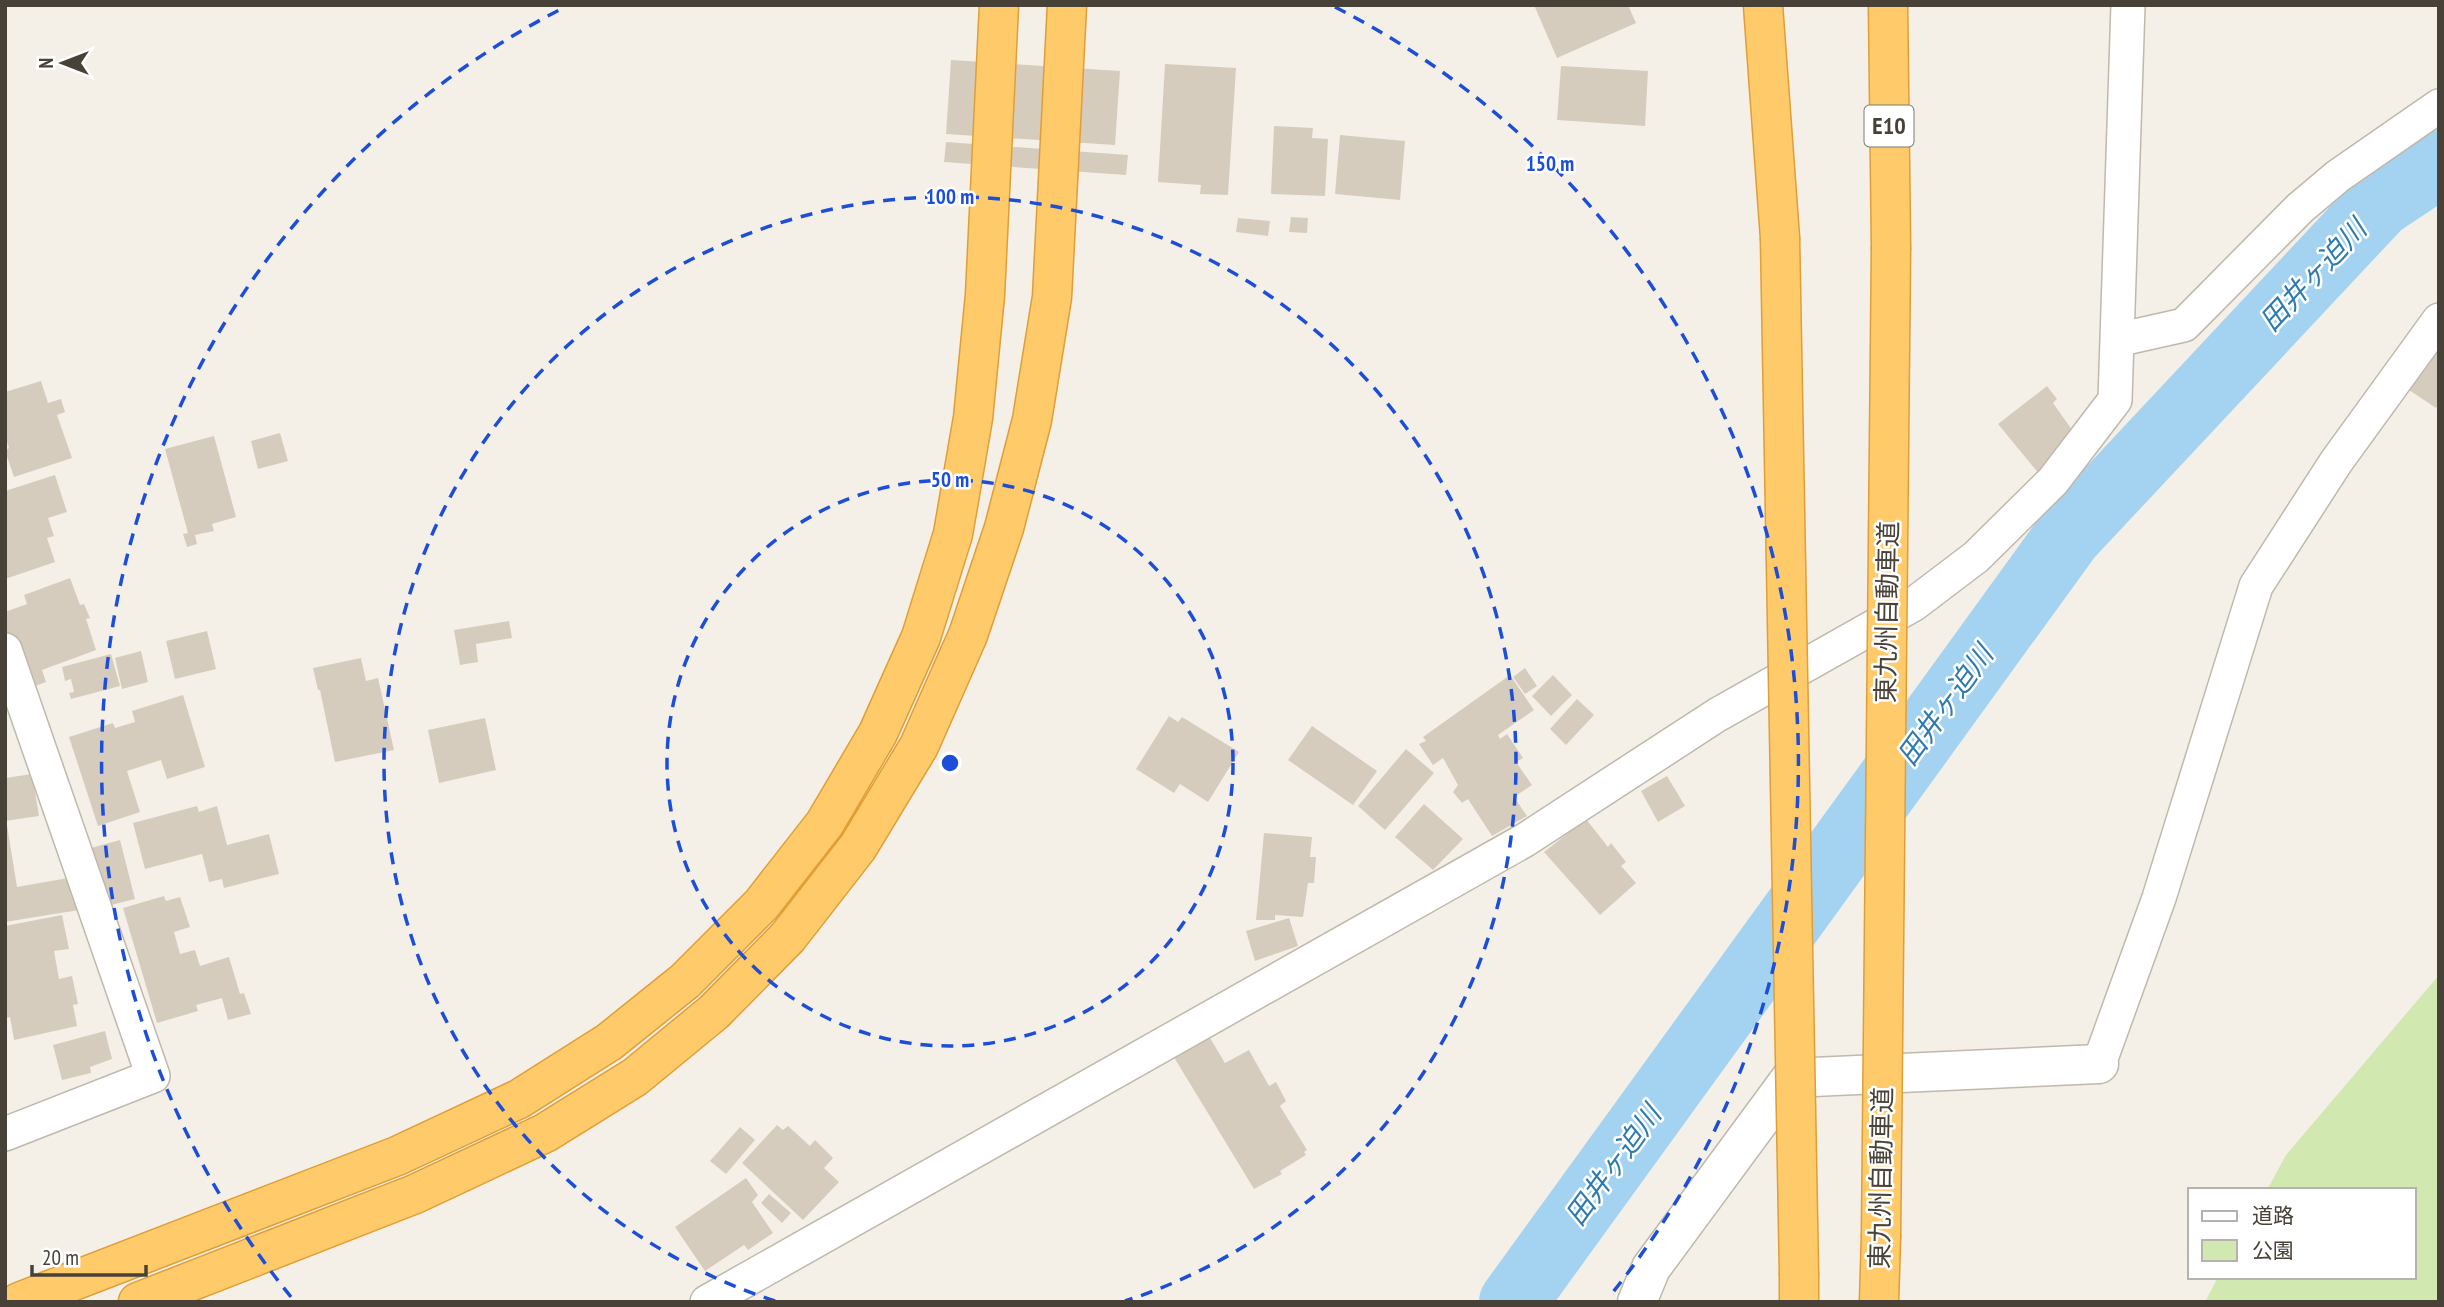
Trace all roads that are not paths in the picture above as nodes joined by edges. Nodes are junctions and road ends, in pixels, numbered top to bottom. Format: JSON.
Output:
{"nodes":[{"id":1,"x":999,"y":5,"type":"edge"},
{"id":2,"x":1067,"y":5,"type":"edge"},
{"id":3,"x":1763,"y":5,"type":"edge"},
{"id":4,"x":1888,"y":5,"type":"edge"},
{"id":5,"x":2128,"y":5,"type":"edge"},
{"id":6,"x":2439,"y":106,"type":"edge"},
{"id":7,"x":2439,"y":320,"type":"edge"},
{"id":8,"x":2117,"y":340,"type":"junction"},
{"id":9,"x":5,"y":650,"type":"edge"},
{"id":10,"x":2099,"y":1064,"type":"joint"},
{"id":11,"x":5,"y":1134,"type":"edge"},
{"id":12,"x":1799,"y":1288,"type":"edge"},
{"id":13,"x":19,"y":1302,"type":"edge"},
{"id":14,"x":138,"y":1302,"type":"edge"},
{"id":15,"x":707,"y":1302,"type":"edge"},
{"id":16,"x":1637,"y":1302,"type":"edge"},
{"id":17,"x":1879,"y":1302,"type":"edge"}],
"edges":[{"from":1,"to":13,"type":"highway"},
{"from":2,"to":14,"type":"highway"},
{"from":3,"to":12,"type":"highway","bridge":true},
{"from":4,"to":17,"type":"highway","name":"東九州自動車道","number":"E10","bridge":true},
{"from":5,"to":8,"type":"street"},
{"from":6,"to":8,"type":"street"},
{"from":7,"to":10,"type":"street"},
{"from":8,"to":15,"type":"street"},
{"from":9,"to":11,"type":"street"},
{"from":10,"to":16,"type":"street"}]}
